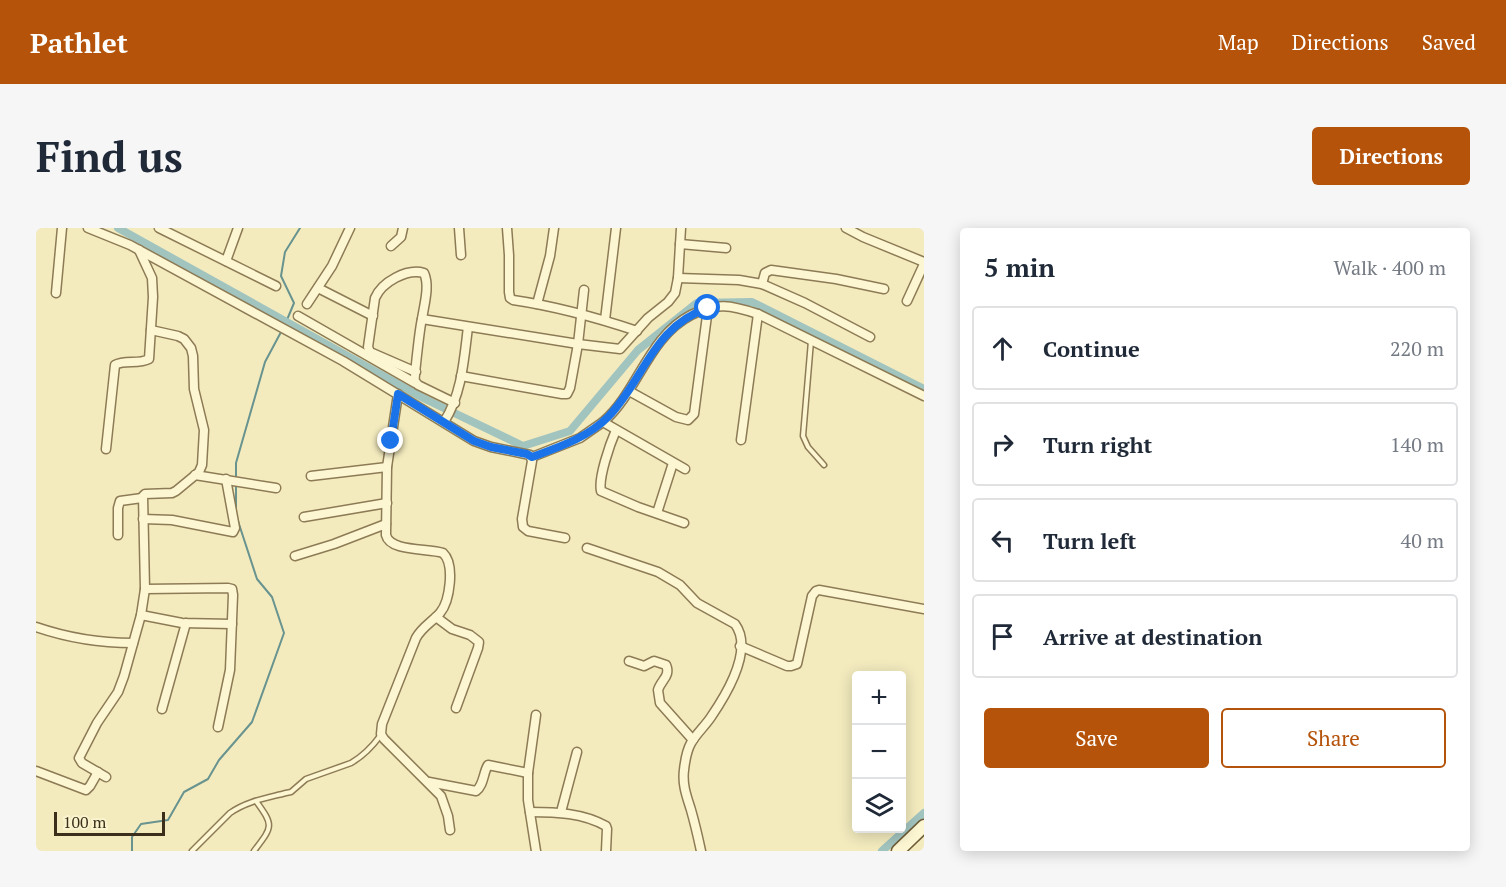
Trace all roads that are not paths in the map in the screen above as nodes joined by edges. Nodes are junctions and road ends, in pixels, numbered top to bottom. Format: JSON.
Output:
{"nodes":[{"id":1,"x":62,"y":228,"type":"edge"},
{"id":2,"x":88,"y":228,"type":"edge"},
{"id":3,"x":159,"y":228,"type":"edge"},
{"id":4,"x":238,"y":228,"type":"edge"},
{"id":5,"x":350,"y":228,"type":"edge"},
{"id":6,"x":403,"y":228,"type":"edge"},
{"id":7,"x":459,"y":228,"type":"edge"},
{"id":8,"x":507,"y":228,"type":"edge"},
{"id":9,"x":554,"y":228,"type":"edge"},
{"id":10,"x":616,"y":228,"type":"edge"},
{"id":11,"x":681,"y":228,"type":"edge"},
{"id":12,"x":846,"y":228,"type":"edge"},
{"id":13,"x":680,"y":244,"type":"junction"},
{"id":14,"x":391,"y":246,"type":"dead end"},
{"id":15,"x":726,"y":248,"type":"dead end"},
{"id":16,"x":139,"y":249,"type":"junction"},
{"id":17,"x":461,"y":255,"type":"dead end"},
{"id":18,"x":226,"y":261,"type":"junction"},
{"id":19,"x":924,"y":263,"type":"edge"},
{"id":20,"x":678,"y":278,"type":"junction"},
{"id":21,"x":762,"y":284,"type":"junction"},
{"id":22,"x":276,"y":286,"type":"dead end"},
{"id":23,"x":318,"y":288,"type":"junction"},
{"id":24,"x":884,"y":289,"type":"dead end"},
{"id":25,"x":584,"y":290,"type":"dead end"},
{"id":26,"x":56,"y":293,"type":"dead end"},
{"id":27,"x":907,"y":301,"type":"dead end"},
{"id":28,"x":307,"y":304,"type":"dead end"},
{"id":29,"x":537,"y":304,"type":"junction"},
{"id":30,"x":708,"y":308,"type":"junction"},
{"id":31,"x":758,"y":314,"type":"junction"},
{"id":32,"x":581,"y":315,"type":"junction"},
{"id":33,"x":298,"y":316,"type":"dead end"},
{"id":34,"x":373,"y":316,"type":"junction"},
{"id":35,"x":422,"y":319,"type":"junction"},
{"id":36,"x":604,"y":320,"type":"junction"},
{"id":37,"x":468,"y":327,"type":"junction"},
{"id":38,"x":151,"y":330,"type":"junction"},
{"id":39,"x":637,"y":331,"type":"junction"},
{"id":40,"x":870,"y":337,"type":"dead end"},
{"id":41,"x":811,"y":340,"type":"junction"},
{"id":42,"x":578,"y":344,"type":"junction"},
{"id":43,"x":416,"y":372,"type":"junction"},
{"id":44,"x":461,"y":376,"type":"junction"},
{"id":45,"x":416,"y":383,"type":"junction"},
{"id":46,"x":629,"y":391,"type":"junction"},
{"id":47,"x":398,"y":394,"type":"junction"},
{"id":48,"x":924,"y":396,"type":"edge"},
{"id":49,"x":454,"y":405,"type":"junction"},
{"id":50,"x":446,"y":420,"type":"junction"},
{"id":51,"x":603,"y":422,"type":"junction"},
{"id":52,"x":616,"y":430,"type":"junction"},
{"id":53,"x":741,"y":440,"type":"dead end"},
{"id":54,"x":106,"y":449,"type":"dead end"},
{"id":55,"x":532,"y":457,"type":"junction"},
{"id":56,"x":674,"y":463,"type":"junction"},
{"id":57,"x":824,"y":465,"type":"dead end"},
{"id":58,"x":387,"y":467,"type":"junction"},
{"id":59,"x":685,"y":470,"type":"dead end"},
{"id":60,"x":195,"y":475,"type":"junction"},
{"id":61,"x":312,"y":476,"type":"dead end"},
{"id":62,"x":232,"y":480,"type":"junction"},
{"id":63,"x":276,"y":488,"type":"dead end"},
{"id":64,"x":142,"y":498,"type":"junction"},
{"id":65,"x":387,"y":503,"type":"junction"},
{"id":66,"x":657,"y":513,"type":"junction"},
{"id":67,"x":304,"y":517,"type":"dead end"},
{"id":68,"x":143,"y":519,"type":"junction"},
{"id":69,"x":684,"y":523,"type":"dead end"},
{"id":70,"x":386,"y":524,"type":"junction"},
{"id":71,"x":118,"y":535,"type":"dead end"},
{"id":72,"x":565,"y":538,"type":"dead end"},
{"id":73,"x":587,"y":548,"type":"dead end"},
{"id":74,"x":295,"y":556,"type":"dead end"},
{"id":75,"x":145,"y":589,"type":"junction"},
{"id":76,"x":924,"y":609,"type":"edge"},
{"id":77,"x":141,"y":615,"type":"junction"},
{"id":78,"x":436,"y":617,"type":"junction"},
{"id":79,"x":186,"y":623,"type":"junction"},
{"id":80,"x":232,"y":624,"type":"junction"},
{"id":81,"x":36,"y":627,"type":"edge"},
{"id":82,"x":133,"y":643,"type":"junction"},
{"id":83,"x":740,"y":646,"type":"junction"},
{"id":84,"x":629,"y":661,"type":"dead end"},
{"id":85,"x":456,"y":708,"type":"dead end"},
{"id":86,"x":162,"y":710,"type":"dead end"},
{"id":87,"x":536,"y":715,"type":"dead end"},
{"id":88,"x":218,"y":727,"type":"dead end"},
{"id":89,"x":381,"y":735,"type":"junction"},
{"id":90,"x":693,"y":740,"type":"junction"},
{"id":91,"x":577,"y":752,"type":"dead end"},
{"id":92,"x":36,"y":771,"type":"edge"},
{"id":93,"x":98,"y":772,"type":"junction"},
{"id":94,"x":528,"y":773,"type":"junction"},
{"id":95,"x":106,"y":777,"type":"dead end"},
{"id":96,"x":428,"y":782,"type":"junction"},
{"id":97,"x":256,"y":801,"type":"junction"},
{"id":98,"x":530,"y":812,"type":"junction"},
{"id":99,"x":561,"y":812,"type":"junction"},
{"id":100,"x":924,"y":826,"type":"edge"},
{"id":101,"x":450,"y":830,"type":"dead end"},
{"id":102,"x":192,"y":851,"type":"edge"},
{"id":103,"x":254,"y":851,"type":"edge"},
{"id":104,"x":536,"y":851,"type":"edge"},
{"id":105,"x":606,"y":851,"type":"edge"},
{"id":106,"x":701,"y":851,"type":"edge"},
{"id":107,"x":898,"y":851,"type":"edge"}],
"edges":[{"from":1,"to":26,"type":"street"},
{"from":2,"to":16,"type":"street"},
{"from":3,"to":18,"type":"street"},
{"from":4,"to":18,"type":"street"},
{"from":5,"to":23,"type":"street"},
{"from":6,"to":14,"type":"street"},
{"from":7,"to":17,"type":"street"},
{"from":8,"to":29,"type":"street"},
{"from":9,"to":29,"type":"street"},
{"from":10,"to":36,"type":"street"},
{"from":11,"to":13,"type":"street"},
{"from":12,"to":19,"type":"street"},
{"from":13,"to":15,"type":"street"},
{"from":13,"to":20,"type":"street"},
{"from":16,"to":38,"type":"street"},
{"from":16,"to":47,"type":"street"},
{"from":18,"to":22,"type":"street"},
{"from":19,"to":27,"type":"street"},
{"from":20,"to":21,"type":"street"},
{"from":20,"to":39,"type":"street"},
{"from":21,"to":24,"type":"street"},
{"from":21,"to":40,"type":"street"},
{"from":23,"to":28,"type":"street"},
{"from":23,"to":34,"type":"street"},
{"from":25,"to":32,"type":"street"},
{"from":29,"to":32,"type":"street"},
{"from":30,"to":31,"type":"street"},
{"from":30,"to":46,"type":"street"},
{"from":30,"to":46,"type":"street"},
{"from":31,"to":41,"type":"street"},
{"from":31,"to":53,"type":"street"},
{"from":32,"to":36,"type":"street"},
{"from":32,"to":42,"type":"street"},
{"from":33,"to":45,"type":"street"},
{"from":34,"to":35,"type":"street"},
{"from":34,"to":43,"type":"street"},
{"from":35,"to":37,"type":"street"},
{"from":35,"to":43,"type":"street"},
{"from":36,"to":39,"type":"street"},
{"from":37,"to":42,"type":"street"},
{"from":37,"to":44,"type":"street"},
{"from":38,"to":54,"type":"street"},
{"from":38,"to":60,"type":"street"},
{"from":39,"to":42,"type":"street"},
{"from":41,"to":48,"type":"street"},
{"from":41,"to":57,"type":"lane"},
{"from":42,"to":44,"type":"street"},
{"from":43,"to":45,"type":"street"},
{"from":44,"to":49,"type":"street"},
{"from":45,"to":49,"type":"street"},
{"from":46,"to":51,"type":"street"},
{"from":47,"to":50,"type":"street"},
{"from":47,"to":58,"type":"street"},
{"from":49,"to":50,"type":"street"},
{"from":50,"to":55,"type":"street"},
{"from":51,"to":52,"type":"street"},
{"from":51,"to":55,"type":"street"},
{"from":52,"to":56,"type":"street"},
{"from":52,"to":66,"type":"street"},
{"from":55,"to":72,"type":"street"},
{"from":56,"to":59,"type":"street"},
{"from":56,"to":66,"type":"street"},
{"from":58,"to":61,"type":"street"},
{"from":58,"to":65,"type":"street"},
{"from":60,"to":62,"type":"street"},
{"from":60,"to":64,"type":"street"},
{"from":62,"to":63,"type":"street"},
{"from":62,"to":68,"type":"street"},
{"from":64,"to":68,"type":"street"},
{"from":64,"to":71,"type":"street"},
{"from":65,"to":67,"type":"street"},
{"from":65,"to":70,"type":"street"},
{"from":66,"to":69,"type":"street"},
{"from":68,"to":75,"type":"street"},
{"from":70,"to":74,"type":"street"},
{"from":70,"to":78,"type":"street"},
{"from":73,"to":83,"type":"street"},
{"from":75,"to":77,"type":"street"},
{"from":75,"to":80,"type":"street"},
{"from":76,"to":83,"type":"street"},
{"from":77,"to":79,"type":"street"},
{"from":77,"to":82,"type":"street"},
{"from":78,"to":85,"type":"street"},
{"from":78,"to":89,"type":"street"},
{"from":79,"to":80,"type":"street"},
{"from":79,"to":86,"type":"street"},
{"from":80,"to":88,"type":"street"},
{"from":81,"to":82,"type":"street"},
{"from":82,"to":93,"type":"street"},
{"from":83,"to":90,"type":"street"},
{"from":84,"to":90,"type":"street"},
{"from":87,"to":94,"type":"street"},
{"from":89,"to":96,"type":"street"},
{"from":89,"to":97,"type":"lane"},
{"from":90,"to":106,"type":"street"},
{"from":91,"to":99,"type":"street"},
{"from":92,"to":93,"type":"street"},
{"from":93,"to":95,"type":"street"},
{"from":94,"to":96,"type":"street"},
{"from":94,"to":98,"type":"street"},
{"from":96,"to":101,"type":"street"},
{"from":97,"to":102,"type":"lane"},
{"from":97,"to":103,"type":"lane"},
{"from":98,"to":99,"type":"street"},
{"from":98,"to":104,"type":"street"},
{"from":99,"to":105,"type":"street"},
{"from":100,"to":107,"type":"street"}]}
